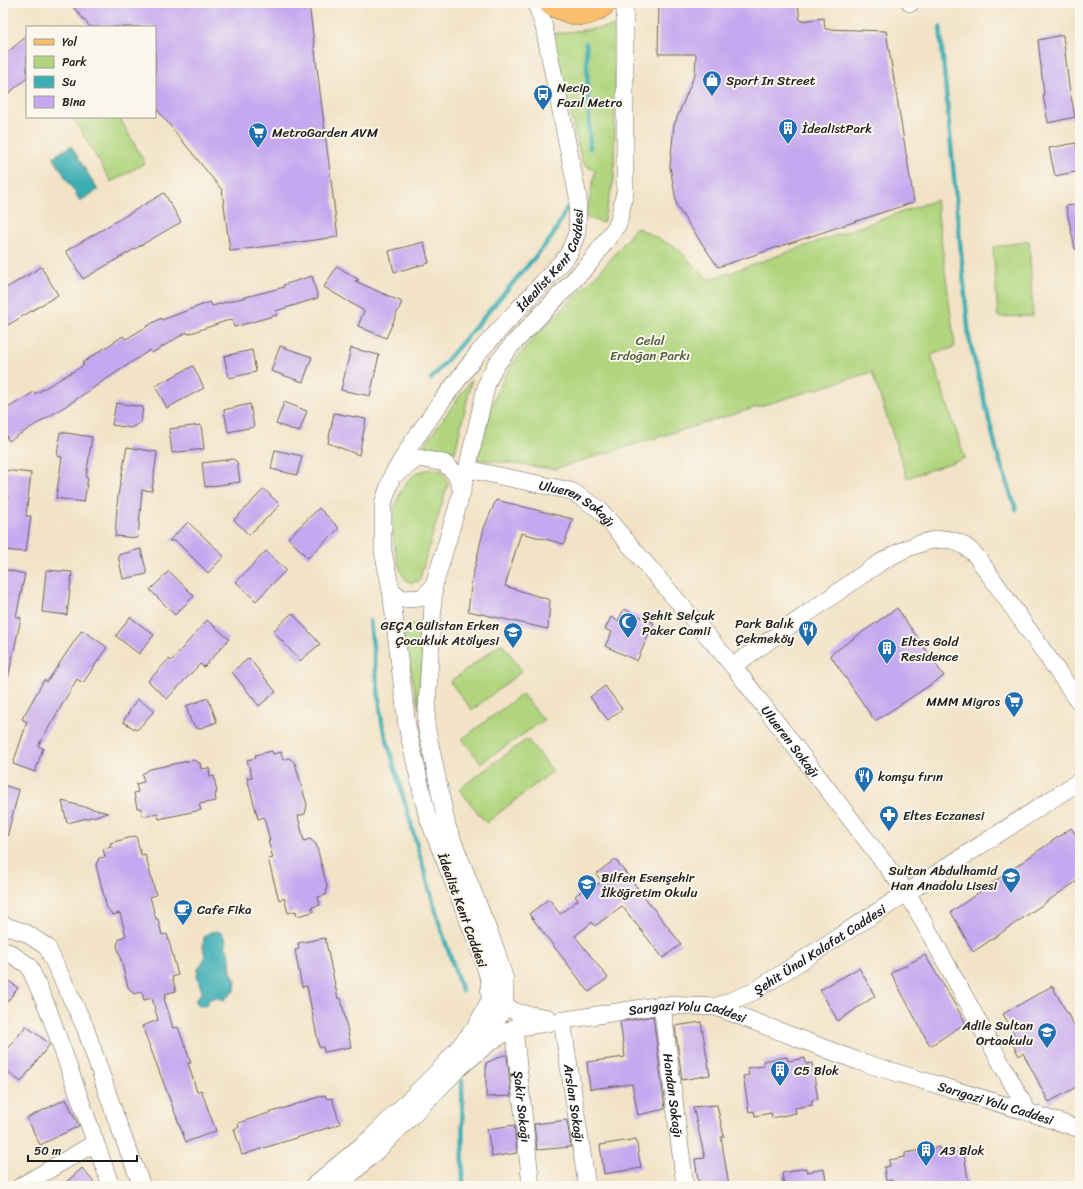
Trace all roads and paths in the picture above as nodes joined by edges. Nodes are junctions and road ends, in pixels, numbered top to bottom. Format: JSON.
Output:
{"nodes":[{"id":1,"x":536,"y":3,"type":"edge"},
{"id":2,"x":549,"y":3,"type":"edge"},
{"id":3,"x":607,"y":3,"type":"edge"},
{"id":4,"x":625,"y":3,"type":"edge"},
{"id":5,"x":467,"y":469,"type":"junction"},
{"id":6,"x":392,"y":476,"type":"junction"},
{"id":7,"x":462,"y":491,"type":"junction"},
{"id":8,"x":434,"y":586,"type":"junction"},
{"id":9,"x":391,"y":590,"type":"junction"},
{"id":10,"x":733,"y":666,"type":"junction"},
{"id":11,"x":1080,"y":703,"type":"edge"},
{"id":12,"x":1080,"y":781,"type":"edge"},
{"id":13,"x":908,"y":894,"type":"junction"},
{"id":14,"x":3,"y":925,"type":"edge"},
{"id":15,"x":3,"y":951,"type":"edge"},
{"id":16,"x":662,"y":1005,"type":"junction"},
{"id":17,"x":505,"y":1006,"type":"junction"},
{"id":18,"x":716,"y":1007,"type":"junction"},
{"id":19,"x":562,"y":1020,"type":"junction"},
{"id":20,"x":475,"y":1028,"type":"junction"},
{"id":21,"x":514,"y":1028,"type":"junction"},
{"id":22,"x":459,"y":1068,"type":"junction"},
{"id":23,"x":1028,"y":1112,"type":"junction"},
{"id":24,"x":1080,"y":1129,"type":"edge"},
{"id":25,"x":95,"y":1143,"type":"junction"},
{"id":26,"x":21,"y":1186,"type":"edge"},
{"id":27,"x":111,"y":1186,"type":"edge"},
{"id":28,"x":142,"y":1186,"type":"edge"},
{"id":29,"x":313,"y":1186,"type":"edge"},
{"id":30,"x":338,"y":1186,"type":"edge"},
{"id":31,"x":531,"y":1186,"type":"edge"},
{"id":32,"x":587,"y":1186,"type":"edge"},
{"id":33,"x":685,"y":1186,"type":"edge"}],
"edges":[{"from":1,"to":6,"type":"street","name":"İdealist Kent Caddesi"},
{"from":2,"to":3,"type":"main road"},
{"from":4,"to":5,"type":"street","name":"İdealist Kent Caddesi"},
{"from":5,"to":7,"type":"street","name":"İdealist Kent Caddesi"},
{"from":5,"to":10,"type":"street","name":"Ulueren Sokağı"},
{"from":6,"to":7,"type":"street"},
{"from":6,"to":9,"type":"street","name":"İdealist Kent Caddesi"},
{"from":7,"to":8,"type":"street","name":"İdealist Kent Caddesi"},
{"from":8,"to":9,"type":"street"},
{"from":8,"to":17,"type":"street","name":"İdealist Kent Caddesi"},
{"from":9,"to":20,"type":"street","name":"İdealist Kent Caddesi"},
{"from":10,"to":11,"type":"street"},
{"from":10,"to":13,"type":"street","name":"Ulueren Sokağı"},
{"from":12,"to":13,"type":"street","name":"Şehit Ünal Kalafat Caddesi"},
{"from":13,"to":18,"type":"street","name":"Şehit Ünal Kalafat Caddesi"},
{"from":13,"to":23,"type":"street","name":"Ulueren Sokağı"},
{"from":14,"to":28,"type":"street"},
{"from":15,"to":25,"type":"street"},
{"from":16,"to":18,"type":"street","name":"Sarıgazi Yolu Caddesi"},
{"from":16,"to":19,"type":"street","name":"Sarıgazi Yolu Caddesi"},
{"from":16,"to":33,"type":"street","name":"Handan Sokağı"},
{"from":17,"to":19,"type":"street"},
{"from":17,"to":20,"type":"street"},
{"from":17,"to":22,"type":"street","name":"İdealist Kent Caddesi"},
{"from":18,"to":23,"type":"street","name":"Sarıgazi Yolu Caddesi"},
{"from":19,"to":21,"type":"street","name":"Sarıgazi Yolu Caddesi"},
{"from":19,"to":32,"type":"street","name":"Arslan Sokağı"},
{"from":20,"to":29,"type":"street","name":"İdealist Kent Caddesi"},
{"from":21,"to":22,"type":"street","name":"Sarıgazi Yolu Caddesi"},
{"from":21,"to":31,"type":"street","name":"Şakir Sokağı"},
{"from":22,"to":30,"type":"street","name":"Sarıgazi Yolu Caddesi"},
{"from":23,"to":24,"type":"street","name":"Sarıgazi Yolu Caddesi"},
{"from":25,"to":26,"type":"street"},
{"from":25,"to":27,"type":"street"}]}
